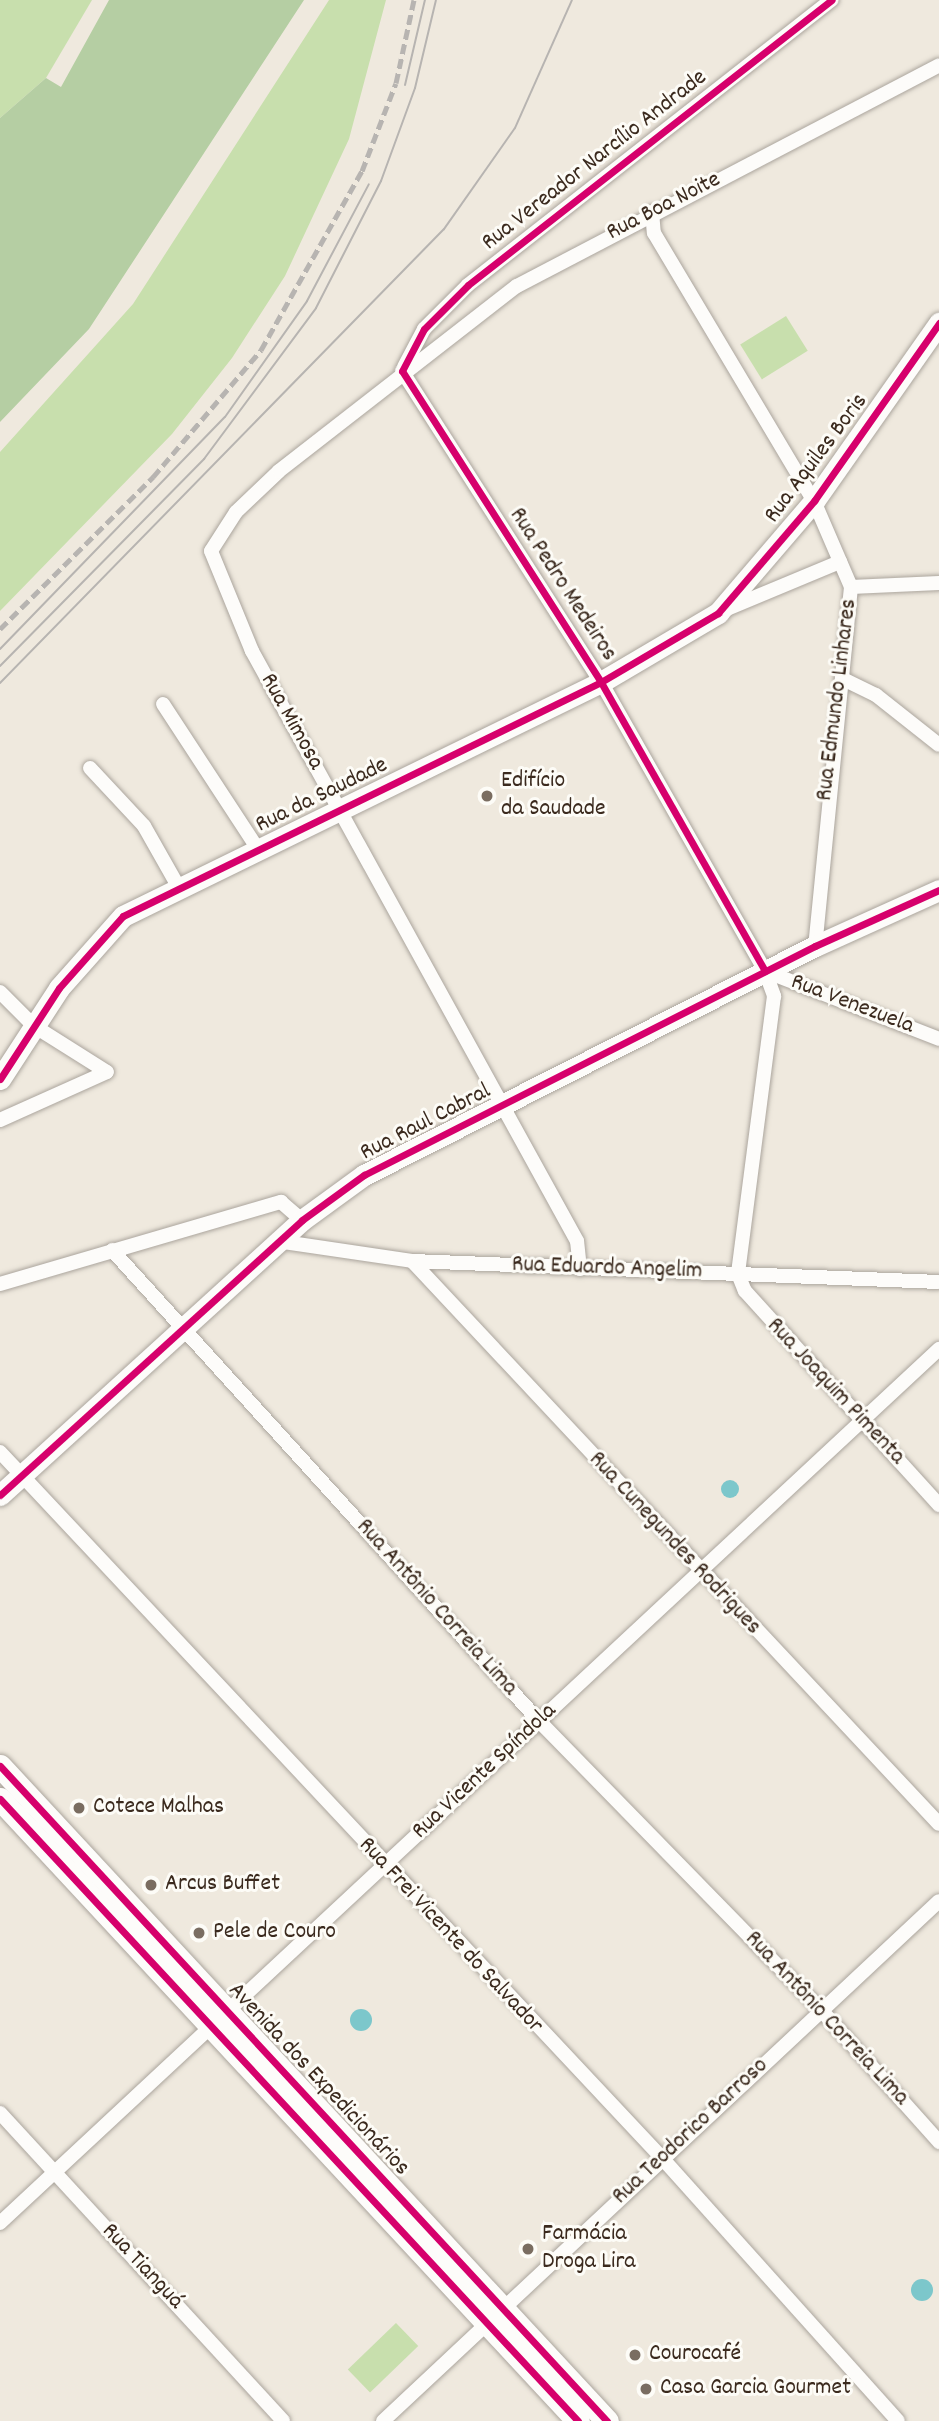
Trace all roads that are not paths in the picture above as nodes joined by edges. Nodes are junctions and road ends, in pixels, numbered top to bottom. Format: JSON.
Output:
{"nodes":[{"id":1,"x":832,"y":0,"type":"edge"},
{"id":2,"x":939,"y":65,"type":"edge"},
{"id":3,"x":652,"y":212,"type":"junction"},
{"id":4,"x":939,"y":323,"type":"edge"},
{"id":5,"x":402,"y":371,"type":"junction"},
{"id":6,"x":814,"y":501,"type":"junction"},
{"id":7,"x":840,"y":562,"type":"junction"},
{"id":8,"x":939,"y":583,"type":"edge"},
{"id":9,"x":851,"y":587,"type":"junction"},
{"id":10,"x":718,"y":612,"type":"junction"},
{"id":11,"x":843,"y":679,"type":"junction"},
{"id":12,"x":601,"y":682,"type":"junction"},
{"id":13,"x":163,"y":704,"type":"dead end"},
{"id":14,"x":939,"y":745,"type":"edge"},
{"id":15,"x":90,"y":768,"type":"dead end"},
{"id":16,"x":338,"y":808,"type":"junction"},
{"id":17,"x":258,"y":849,"type":"junction"},
{"id":18,"x":178,"y":886,"type":"junction"},
{"id":19,"x":939,"y":890,"type":"edge"},
{"id":20,"x":815,"y":946,"type":"junction"},
{"id":21,"x":765,"y":971,"type":"junction"},
{"id":22,"x":0,"y":992,"type":"edge"},
{"id":23,"x":34,"y":1026,"type":"junction"},
{"id":24,"x":939,"y":1039,"type":"edge"},
{"id":25,"x":0,"y":1079,"type":"edge"},
{"id":26,"x":499,"y":1107,"type":"junction"},
{"id":27,"x":0,"y":1121,"type":"edge"},
{"id":28,"x":302,"y":1220,"type":"junction"},
{"id":29,"x":277,"y":1241,"type":"junction"},
{"id":30,"x":112,"y":1250,"type":"junction"},
{"id":31,"x":412,"y":1261,"type":"junction"},
{"id":32,"x":580,"y":1269,"type":"junction"},
{"id":33,"x":738,"y":1274,"type":"junction"},
{"id":34,"x":939,"y":1282,"type":"edge"},
{"id":35,"x":0,"y":1283,"type":"edge"},
{"id":36,"x":182,"y":1328,"type":"junction"},
{"id":37,"x":939,"y":1349,"type":"edge"},
{"id":38,"x":862,"y":1421,"type":"junction"},
{"id":39,"x":0,"y":1452,"type":"edge"},
{"id":40,"x":22,"y":1475,"type":"junction"},
{"id":41,"x":0,"y":1495,"type":"edge"},
{"id":42,"x":939,"y":1505,"type":"edge"},
{"id":43,"x":699,"y":1573,"type":"junction"},
{"id":44,"x":539,"y":1721,"type":"junction"},
{"id":45,"x":0,"y":1766,"type":"edge"},
{"id":46,"x":0,"y":1798,"type":"edge"},
{"id":47,"x":939,"y":1824,"type":"edge"},
{"id":48,"x":383,"y":1866,"type":"junction"},
{"id":49,"x":939,"y":1901,"type":"edge"},
{"id":50,"x":228,"y":2010,"type":"junction"},
{"id":51,"x":822,"y":2011,"type":"junction"},
{"id":52,"x":211,"y":2027,"type":"junction"},
{"id":53,"x":0,"y":2113,"type":"edge"},
{"id":54,"x":939,"y":2142,"type":"edge"},
{"id":55,"x":662,"y":2158,"type":"junction"},
{"id":56,"x":55,"y":2172,"type":"junction"},
{"id":57,"x":0,"y":2223,"type":"edge"},
{"id":58,"x":496,"y":2316,"type":"junction"},
{"id":59,"x":284,"y":2421,"type":"edge"},
{"id":60,"x":383,"y":2421,"type":"edge"},
{"id":61,"x":578,"y":2421,"type":"edge"},
{"id":62,"x":607,"y":2421,"type":"edge"},
{"id":63,"x":898,"y":2421,"type":"edge"}],
"edges":[{"from":1,"to":5,"type":"street","name":"Rua Vereador Narcílio Andrade"},
{"from":2,"to":3,"type":"street","name":"Rua Boa Noite"},
{"from":3,"to":5,"type":"street","name":"Rua Boa Noite"},
{"from":3,"to":6,"type":"street","name":"Rua Edmundo Linhares"},
{"from":4,"to":6,"type":"main road","name":"Rua Aquiles Boris"},
{"from":5,"to":12,"type":"street","name":"Rua Pedro Medeiros"},
{"from":5,"to":16,"type":"street","name":"Rua Mimosa"},
{"from":6,"to":7,"type":"street","name":"Rua Edmundo Linhares"},
{"from":6,"to":10,"type":"main road","name":"Rua Aquiles Boris"},
{"from":7,"to":9,"type":"street","name":"Rua Edmundo Linhares"},
{"from":7,"to":10,"type":"street","name":"Rua da Saudade"},
{"from":8,"to":9,"type":"street"},
{"from":9,"to":11,"type":"street","name":"Rua Edmundo Linhares"},
{"from":10,"to":12,"type":"main road","name":"Rua da Saudade"},
{"from":11,"to":14,"type":"street"},
{"from":11,"to":20,"type":"street","name":"Rua Edmundo Linhares"},
{"from":12,"to":16,"type":"main road","name":"Rua da Saudade"},
{"from":12,"to":21,"type":"street","name":"Rua Pedro Medeiros"},
{"from":13,"to":17,"type":"street"},
{"from":15,"to":18,"type":"street"},
{"from":16,"to":17,"type":"main road","name":"Rua da Saudade"},
{"from":16,"to":26,"type":"street","name":"Rua Mimosa"},
{"from":17,"to":18,"type":"main road","name":"Rua da Saudade"},
{"from":18,"to":23,"type":"main road","name":"Rua da Saudade"},
{"from":19,"to":20,"type":"main road","name":"Rua Raul Cabral"},
{"from":20,"to":21,"type":"main road","name":"Rua Raul Cabral"},
{"from":21,"to":24,"type":"street","name":"Rua Venezuela"},
{"from":21,"to":26,"type":"main road","name":"Rua Raul Cabral"},
{"from":21,"to":33,"type":"street"},
{"from":22,"to":23,"type":"street"},
{"from":23,"to":25,"type":"main road","name":"Rua da Saudade"},
{"from":23,"to":27,"type":"street"},
{"from":26,"to":28,"type":"main road","name":"Rua Raul Cabral"},
{"from":26,"to":32,"type":"street","name":"Rua Mimosa"},
{"from":28,"to":29,"type":"main road","name":"Rua Raul Cabral"},
{"from":28,"to":30,"type":"street"},
{"from":29,"to":31,"type":"street","name":"Rua Eduardo Angelim"},
{"from":29,"to":36,"type":"main road","name":"Rua Raul Cabral"},
{"from":30,"to":35,"type":"street"},
{"from":30,"to":36,"type":"street","name":"Rua Antônio Correia Lima"},
{"from":31,"to":32,"type":"street","name":"Rua Eduardo Angelim"},
{"from":31,"to":43,"type":"street","name":"Rua Cunegundes Rodrigues"},
{"from":32,"to":33,"type":"street","name":"Rua Eduardo Angelim"},
{"from":33,"to":34,"type":"street","name":"Rua Eduardo Angelim"},
{"from":33,"to":38,"type":"street","name":"Rua Joaquim Pimenta"},
{"from":36,"to":40,"type":"main road","name":"Rua Raul Cabral"},
{"from":36,"to":44,"type":"street","name":"Rua Antônio Correia Lima"},
{"from":37,"to":38,"type":"street","name":"Rua Vicente Spíndola"},
{"from":38,"to":42,"type":"street","name":"Rua Joaquim Pimenta"},
{"from":38,"to":43,"type":"street","name":"Rua Vicente Spíndola"},
{"from":39,"to":40,"type":"street","name":"Rua Frei Vicente do Salvador"},
{"from":40,"to":41,"type":"main road","name":"Rua Raul Cabral"},
{"from":40,"to":48,"type":"street","name":"Rua Frei Vicente do Salvador"},
{"from":43,"to":44,"type":"street","name":"Rua Vicente Spíndola"},
{"from":43,"to":47,"type":"street","name":"Rua Cunegundes Rodrigues"},
{"from":44,"to":48,"type":"street","name":"Rua Vicente Spíndola"},
{"from":44,"to":51,"type":"street","name":"Rua Antônio Correia Lima"},
{"from":45,"to":50,"type":"main road","name":"Avenida dos Expedicionários"},
{"from":46,"to":52,"type":"main road","name":"Avenida dos Expedicionários"},
{"from":48,"to":50,"type":"street","name":"Rua Vicente Spíndola"},
{"from":48,"to":55,"type":"street","name":"Rua Frei Vicente do Salvador"},
{"from":49,"to":51,"type":"street","name":"Rua Teodorico Barroso"},
{"from":50,"to":52,"type":"street","name":"Rua Vicente Spíndola"},
{"from":50,"to":58,"type":"main road","name":"Avenida dos Expedicionários"},
{"from":51,"to":54,"type":"street","name":"Rua Antônio Correia Lima"},
{"from":51,"to":55,"type":"street","name":"Rua Teodorico Barroso"},
{"from":52,"to":56,"type":"street","name":"Rua Vicente Spíndola"},
{"from":52,"to":58,"type":"main road","name":"Avenida dos Expedicionários"},
{"from":53,"to":56,"type":"street","name":"Rua Tianguá"},
{"from":55,"to":58,"type":"street","name":"Rua Teodorico Barroso"},
{"from":55,"to":63,"type":"street","name":"Rua Frei Vicente do Salvador"},
{"from":56,"to":57,"type":"street","name":"Rua Vicente Spíndola"},
{"from":56,"to":59,"type":"street","name":"Rua Tianguá"},
{"from":58,"to":60,"type":"street","name":"Rua Teodorico Barroso"},
{"from":58,"to":61,"type":"main road","name":"Avenida dos Expedicionários"},
{"from":58,"to":62,"type":"main road","name":"Avenida dos Expedicionários"}]}
